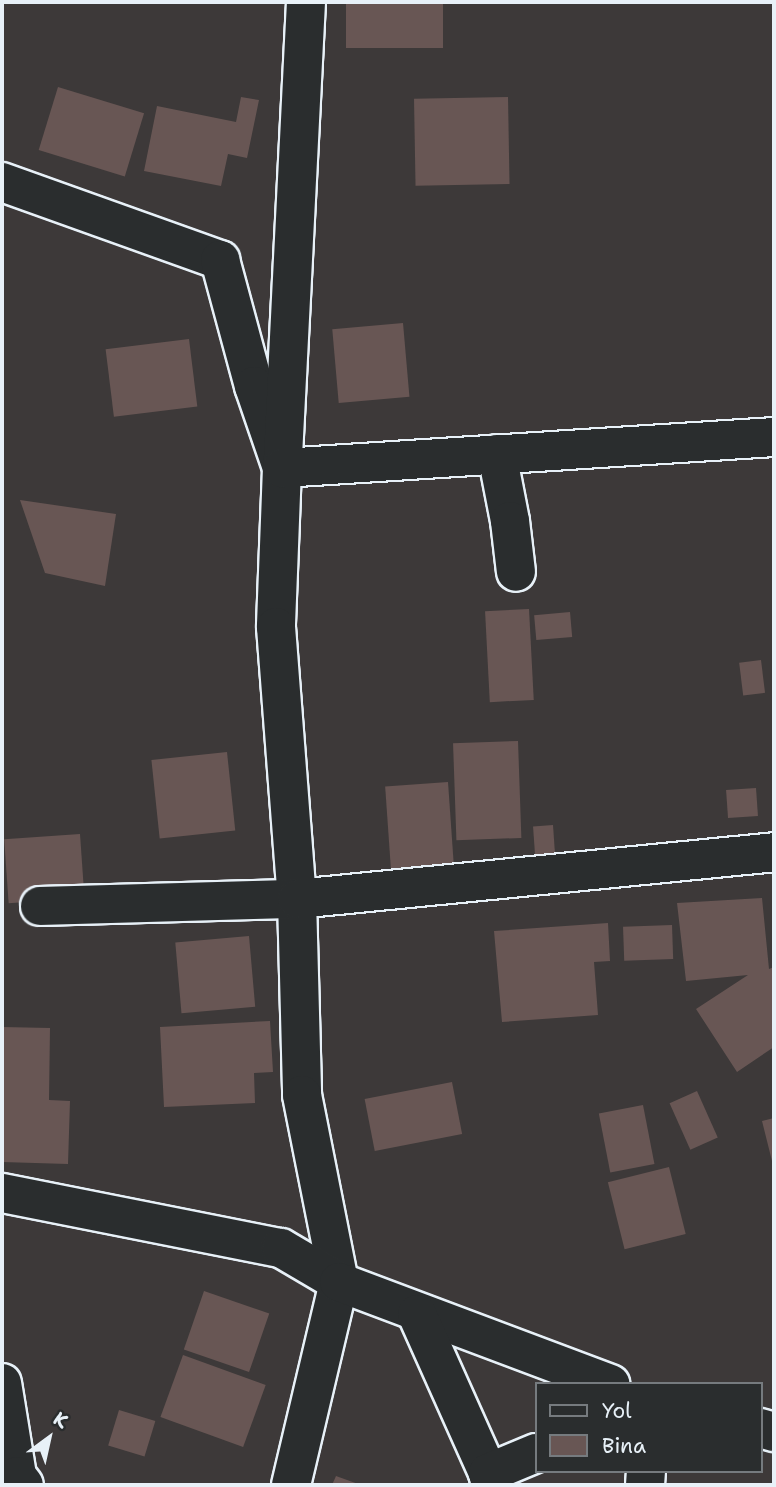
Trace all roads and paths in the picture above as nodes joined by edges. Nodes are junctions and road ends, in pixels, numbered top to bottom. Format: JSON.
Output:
{"nodes":[{"id":1,"x":306,"y":2,"type":"edge"},
{"id":2,"x":2,"y":182,"type":"edge"},
{"id":3,"x":774,"y":437,"type":"edge"},
{"id":4,"x":497,"y":454,"type":"junction"},
{"id":5,"x":282,"y":468,"type":"junction"},
{"id":6,"x":516,"y":572,"type":"dead end"},
{"id":7,"x":774,"y":852,"type":"edge"},
{"id":8,"x":297,"y":899,"type":"junction"},
{"id":9,"x":40,"y":906,"type":"dead end"},
{"id":10,"x":2,"y":1193,"type":"edge"},
{"id":11,"x":339,"y":1282,"type":"junction"},
{"id":12,"x":417,"y":1314,"type":"junction"},
{"id":13,"x":604,"y":1382,"type":"edge"},
{"id":14,"x":2,"y":1383,"type":"edge"},
{"id":15,"x":534,"y":1454,"type":"edge"},
{"id":16,"x":489,"y":1479,"type":"edge"},
{"id":17,"x":24,"y":1485,"type":"edge"},
{"id":18,"x":291,"y":1485,"type":"edge"}],
"edges":[{"from":1,"to":5,"type":"street"},
{"from":2,"to":5,"type":"street"},
{"from":3,"to":4,"type":"street"},
{"from":4,"to":5,"type":"street"},
{"from":4,"to":6,"type":"street"},
{"from":5,"to":8,"type":"street"},
{"from":7,"to":8,"type":"street"},
{"from":8,"to":9,"type":"street"},
{"from":8,"to":11,"type":"street"},
{"from":10,"to":11,"type":"street"},
{"from":11,"to":12,"type":"street"},
{"from":11,"to":18,"type":"street"},
{"from":12,"to":13,"type":"street"},
{"from":12,"to":16,"type":"street"},
{"from":14,"to":17,"type":"street"},
{"from":15,"to":16,"type":"street"}]}
